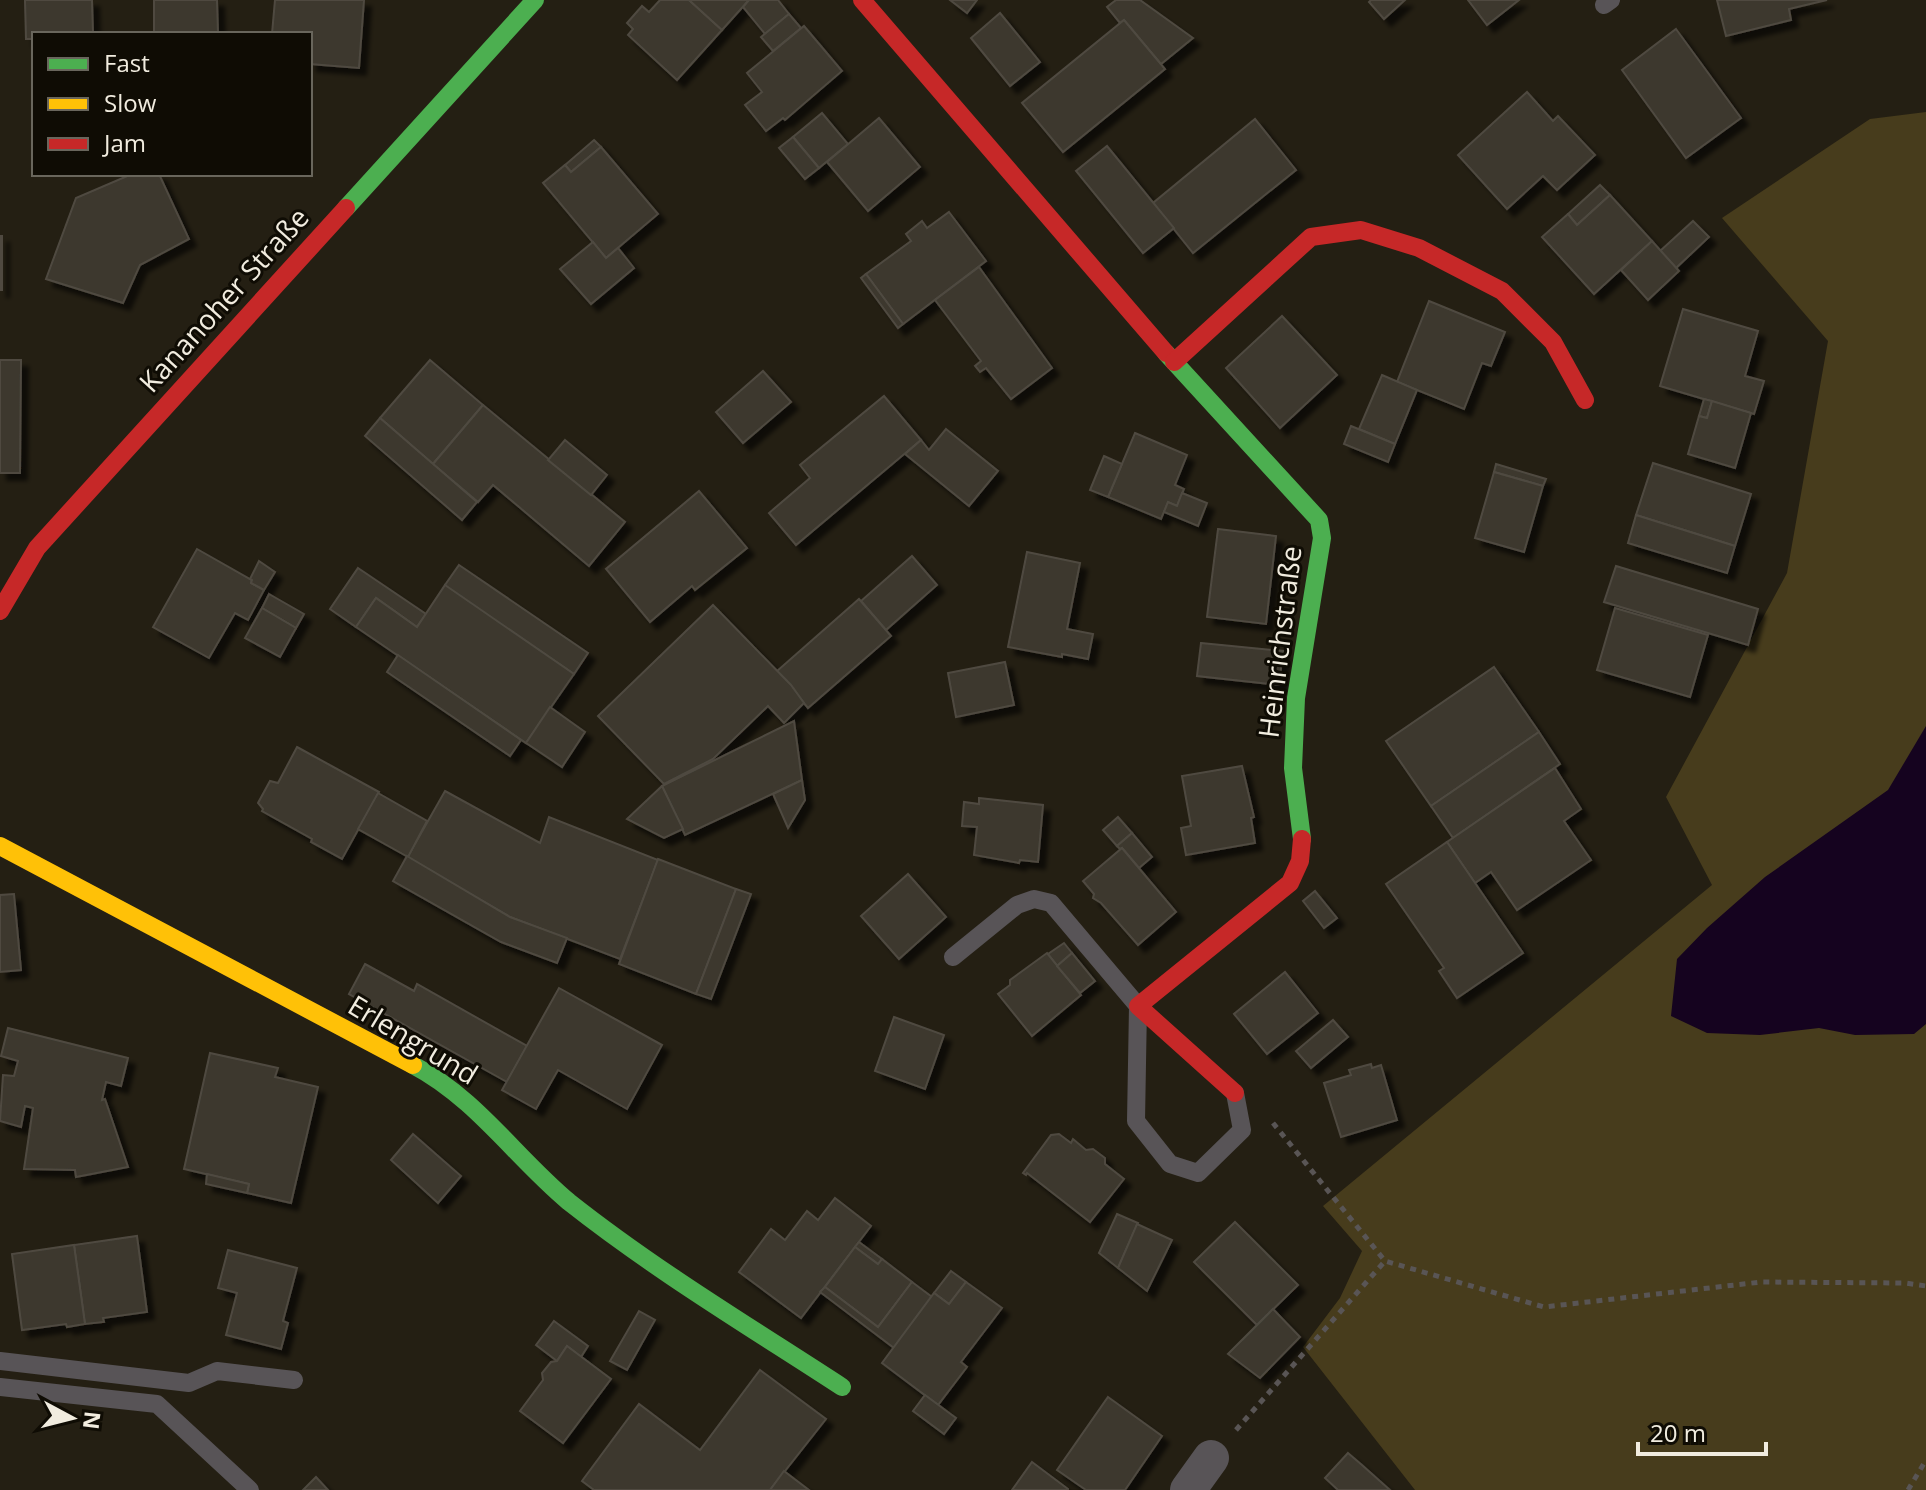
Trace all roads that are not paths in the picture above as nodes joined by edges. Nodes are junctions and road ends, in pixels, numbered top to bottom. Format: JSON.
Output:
{"nodes":[{"id":1,"x":535,"y":0,"type":"edge"},
{"id":2,"x":862,"y":0,"type":"edge"},
{"id":3,"x":1174,"y":362,"type":"junction"},
{"id":4,"x":1585,"y":400,"type":"dead end"},
{"id":5,"x":0,"y":611,"type":"edge"},
{"id":6,"x":0,"y":846,"type":"edge"},
{"id":7,"x":953,"y":957,"type":"dead end"},
{"id":8,"x":1138,"y":1006,"type":"junction"},
{"id":9,"x":1235,"y":1093,"type":"joint"},
{"id":10,"x":0,"y":1361,"type":"edge"},
{"id":11,"x":294,"y":1380,"type":"dead end"},
{"id":12,"x":0,"y":1387,"type":"edge"},
{"id":13,"x":842,"y":1387,"type":"dead end"},
{"id":14,"x":1211,"y":1458,"type":"road end"},
{"id":15,"x":250,"y":1490,"type":"edge"},
{"id":16,"x":1188,"y":1490,"type":"edge"}],
"edges":[{"from":1,"to":5,"type":"street","name":"Kananoher Straße"},
{"from":2,"to":3,"type":"street","name":"Heinrichstraße"},
{"from":3,"to":4,"type":"street"},
{"from":3,"to":8,"type":"street","name":"Heinrichstraße"},
{"from":6,"to":13,"type":"street","name":"Erlengrund"},
{"from":7,"to":8,"type":"lane"},
{"from":8,"to":9,"type":"street"},
{"from":8,"to":9,"type":"lane"},
{"from":10,"to":11,"type":"lane"},
{"from":12,"to":15,"type":"lane"},
{"from":14,"to":16,"type":"street"}]}
